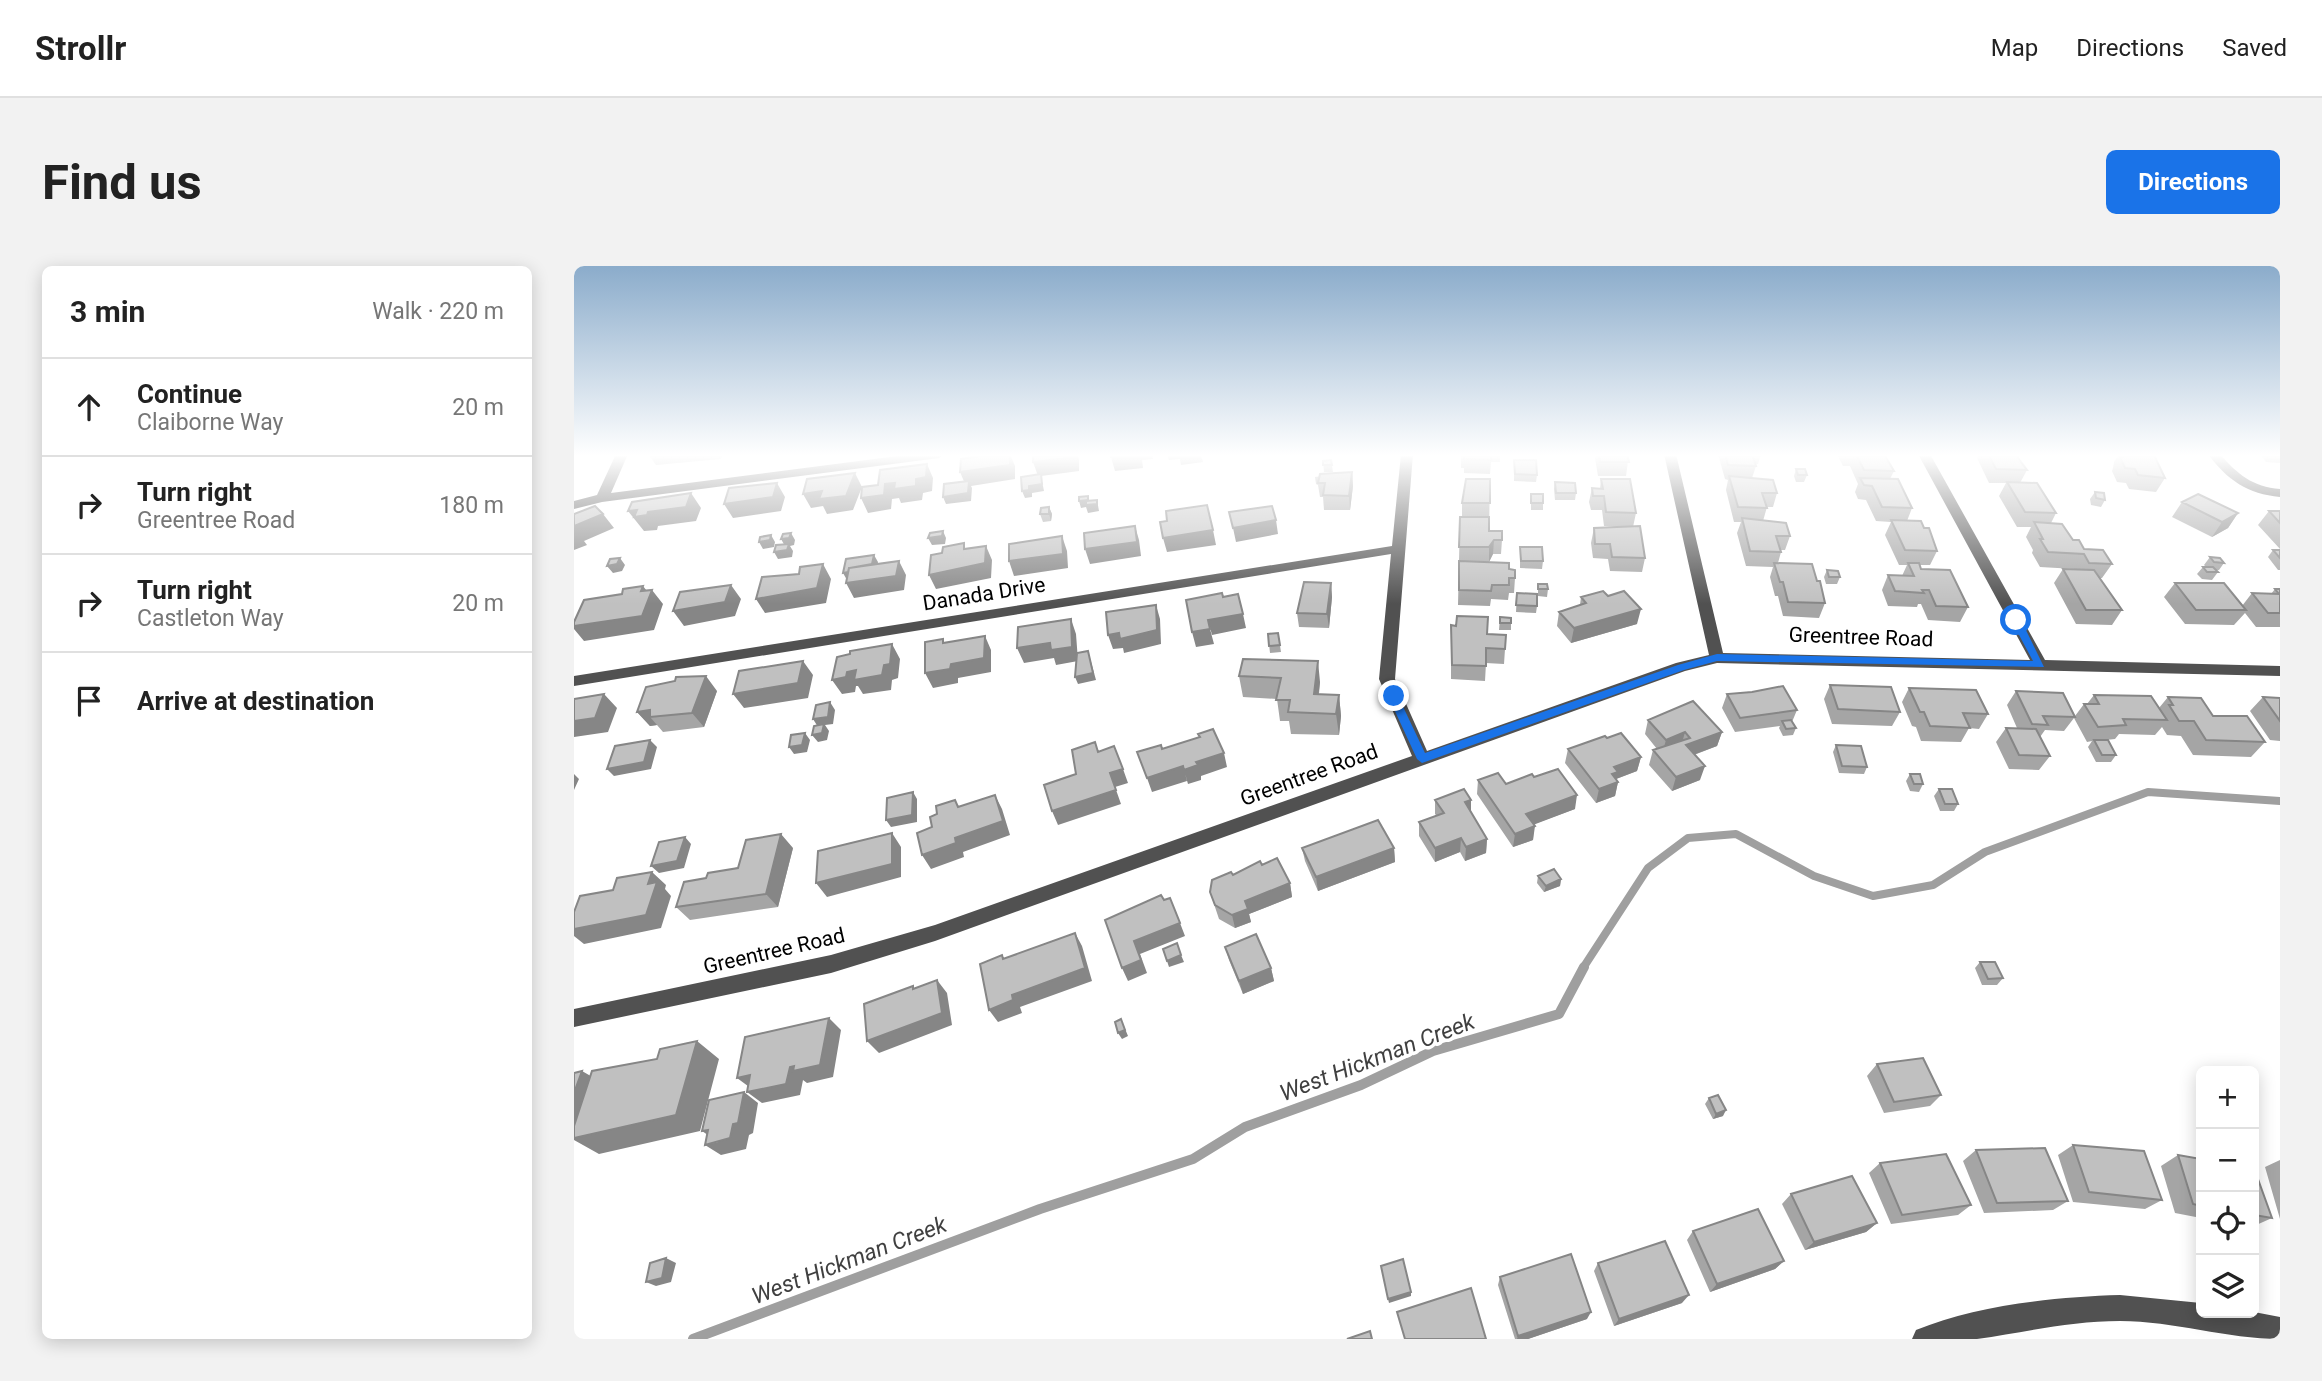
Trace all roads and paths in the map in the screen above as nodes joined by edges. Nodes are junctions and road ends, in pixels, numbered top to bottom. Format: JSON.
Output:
{"nodes":[{"id":1,"x":1403,"y":504,"type":"edge"},
{"id":2,"x":1682,"y":504,"type":"edge"},
{"id":3,"x":1952,"y":504,"type":"edge"},
{"id":4,"x":1400,"y":550,"type":"junction"},
{"id":5,"x":1717,"y":658,"type":"junction"},
{"id":6,"x":2040,"y":664,"type":"junction"},
{"id":7,"x":2280,"y":671,"type":"edge"},
{"id":8,"x":574,"y":681,"type":"edge"},
{"id":9,"x":1422,"y":759,"type":"junction"},
{"id":10,"x":574,"y":1018,"type":"edge"},
{"id":11,"x":2280,"y":1330,"type":"edge"},
{"id":12,"x":1925,"y":1339,"type":"edge"}],
"edges":[{"from":1,"to":4,"type":"street"},
{"from":2,"to":5,"type":"street"},
{"from":3,"to":6,"type":"street"},
{"from":4,"to":8,"type":"street","name":"Danada Drive"},
{"from":4,"to":9,"type":"street"},
{"from":5,"to":6,"type":"street","name":"Greentree Road"},
{"from":5,"to":9,"type":"street","name":"Greentree Road"},
{"from":6,"to":7,"type":"street","name":"Greentree Road"},
{"from":9,"to":10,"type":"street","name":"Greentree Road"},
{"from":11,"to":12,"type":"street"}]}
